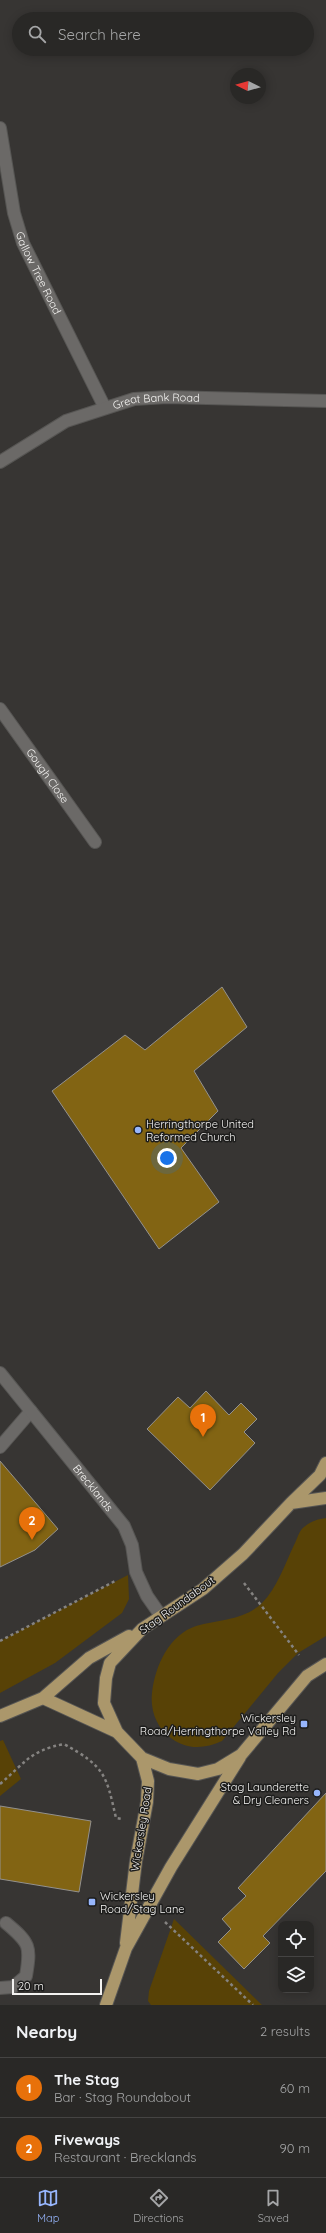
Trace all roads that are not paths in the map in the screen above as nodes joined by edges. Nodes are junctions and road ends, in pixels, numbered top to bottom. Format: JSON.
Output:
{"nodes":[{"id":1,"x":0,"y":128,"type":"edge"},
{"id":2,"x":326,"y":401,"type":"edge"},
{"id":3,"x":105,"y":408,"type":"junction"},
{"id":4,"x":0,"y":462,"type":"edge"},
{"id":5,"x":0,"y":709,"type":"edge"},
{"id":6,"x":95,"y":842,"type":"dead end"},
{"id":7,"x":0,"y":1372,"type":"edge"},
{"id":8,"x":31,"y":1411,"type":"junction"},
{"id":9,"x":0,"y":1447,"type":"edge"},
{"id":10,"x":326,"y":1462,"type":"edge"},
{"id":11,"x":326,"y":1498,"type":"edge"},
{"id":12,"x":291,"y":1503,"type":"junction"},
{"id":13,"x":161,"y":1616,"type":"junction"},
{"id":14,"x":142,"y":1629,"type":"junction"},
{"id":15,"x":326,"y":1664,"type":"edge"},
{"id":16,"x":43,"y":1698,"type":"junction"},
{"id":17,"x":0,"y":1716,"type":"edge"},
{"id":18,"x":117,"y":1732,"type":"junction"},
{"id":19,"x":241,"y":1756,"type":"junction"},
{"id":20,"x":142,"y":1758,"type":"junction"},
{"id":21,"x":6,"y":1923,"type":"dead end"},
{"id":22,"x":126,"y":1948,"type":"junction"},
{"id":23,"x":0,"y":1988,"type":"edge"},
{"id":24,"x":106,"y":2005,"type":"edge"}],
"edges":[{"from":1,"to":3,"type":"street","name":"Gallow Tree Road"},
{"from":2,"to":3,"type":"street","name":"Great Bank Road"},
{"from":3,"to":4,"type":"street","name":"Great Bank Road"},
{"from":5,"to":6,"type":"street","name":"Gough Close"},
{"from":7,"to":8,"type":"street","name":"Brecklands"},
{"from":8,"to":9,"type":"street"},
{"from":8,"to":13,"type":"street","name":"Brecklands"},
{"from":10,"to":12,"type":"main road"},
{"from":11,"to":12,"type":"main road"},
{"from":12,"to":13,"type":"main road","name":"Stag Roundabout"},
{"from":13,"to":14,"type":"main road","name":"Stag Roundabout"},
{"from":14,"to":16,"type":"main road"},
{"from":14,"to":18,"type":"main road","name":"Stag Roundabout"},
{"from":15,"to":19,"type":"main road","name":"Stag Roundabout"},
{"from":16,"to":17,"type":"main road"},
{"from":16,"to":18,"type":"main road"},
{"from":18,"to":20,"type":"main road","name":"Stag Roundabout"},
{"from":19,"to":20,"type":"main road","name":"Stag Roundabout"},
{"from":19,"to":22,"type":"main road","name":"Wickersley Road"},
{"from":20,"to":22,"type":"main road","name":"Wickersley Road"},
{"from":21,"to":23,"type":"street"},
{"from":22,"to":24,"type":"main road","name":"Wickersley Road"}]}
